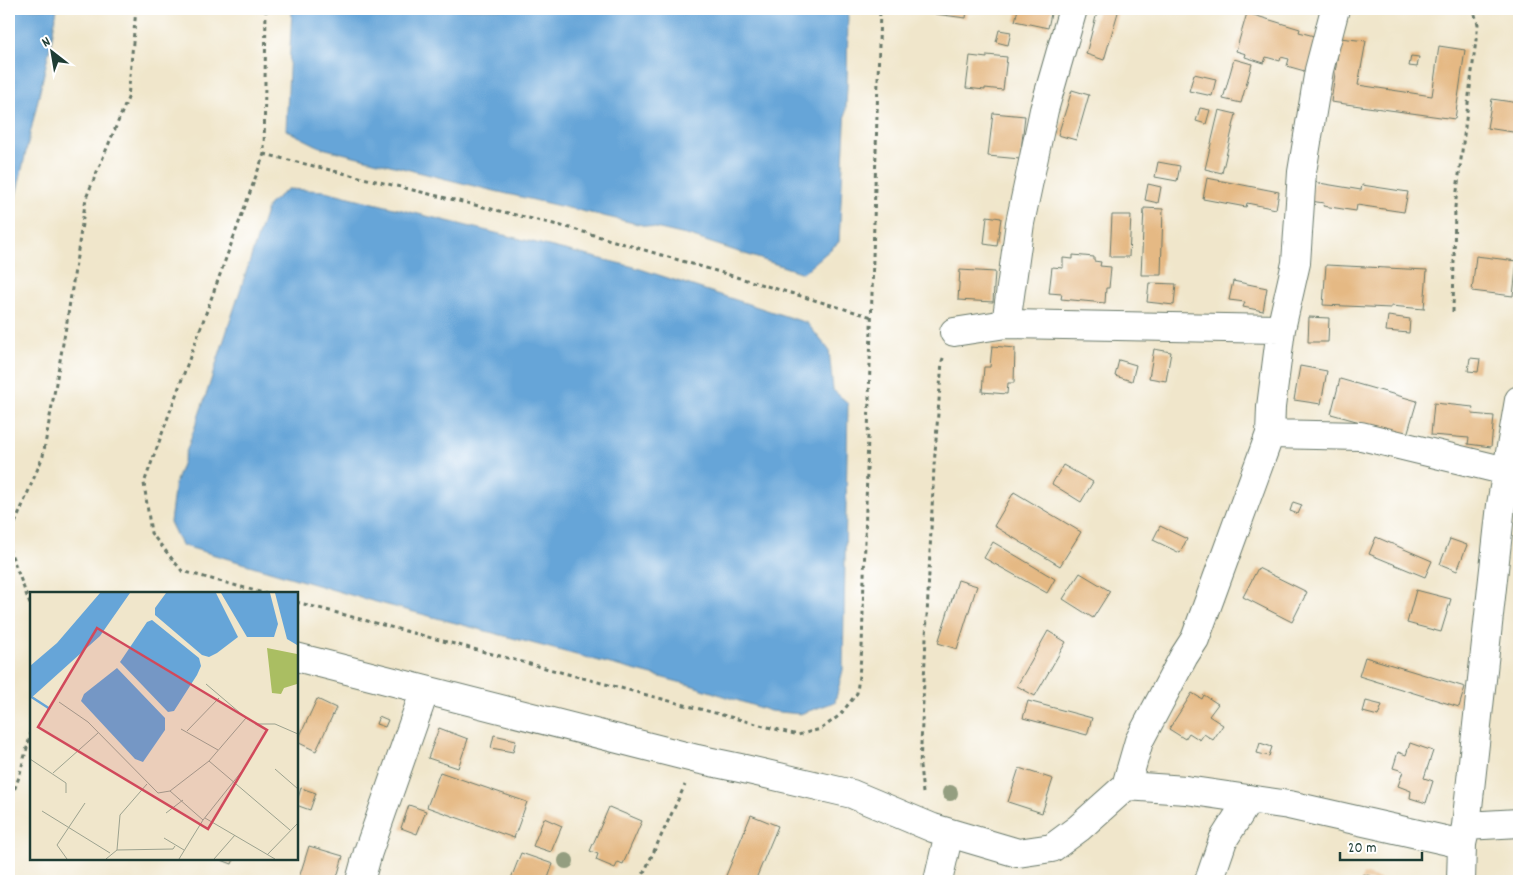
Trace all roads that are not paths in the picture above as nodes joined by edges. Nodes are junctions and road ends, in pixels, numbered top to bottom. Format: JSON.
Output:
{"nodes":[{"id":1,"x":1073,"y":9,"type":"edge"},
{"id":2,"x":1335,"y":9,"type":"edge"},
{"id":3,"x":1006,"y":324,"type":"junction"},
{"id":4,"x":1281,"y":329,"type":"junction"},
{"id":5,"x":954,"y":332,"type":"road end"},
{"id":6,"x":1519,"y":400,"type":"edge"},
{"id":7,"x":1270,"y":434,"type":"junction"},
{"id":8,"x":1513,"y":473,"type":"edge"},
{"id":9,"x":298,"y":658,"type":"edge"},
{"id":10,"x":425,"y":690,"type":"junction"},
{"id":11,"x":1126,"y":786,"type":"junction"},
{"id":12,"x":1249,"y":799,"type":"junction"},
{"id":13,"x":1519,"y":823,"type":"edge"},
{"id":14,"x":941,"y":830,"type":"junction"},
{"id":15,"x":1464,"y":835,"type":"junction"},
{"id":16,"x":360,"y":881,"type":"edge"},
{"id":17,"x":938,"y":881,"type":"edge"},
{"id":18,"x":1209,"y":881,"type":"edge"},
{"id":19,"x":1461,"y":881,"type":"edge"}],
"edges":[{"from":1,"to":3,"type":"street"},
{"from":2,"to":4,"type":"street"},
{"from":3,"to":4,"type":"street"},
{"from":3,"to":5,"type":"street"},
{"from":4,"to":7,"type":"street"},
{"from":6,"to":8,"type":"street"},
{"from":7,"to":8,"type":"street"},
{"from":7,"to":11,"type":"street"},
{"from":8,"to":15,"type":"street"},
{"from":9,"to":10,"type":"street"},
{"from":10,"to":14,"type":"street"},
{"from":10,"to":16,"type":"street"},
{"from":11,"to":12,"type":"street"},
{"from":11,"to":14,"type":"street"},
{"from":12,"to":15,"type":"street"},
{"from":12,"to":18,"type":"street"},
{"from":13,"to":15,"type":"street"},
{"from":14,"to":17,"type":"street"},
{"from":15,"to":19,"type":"street"}]}
